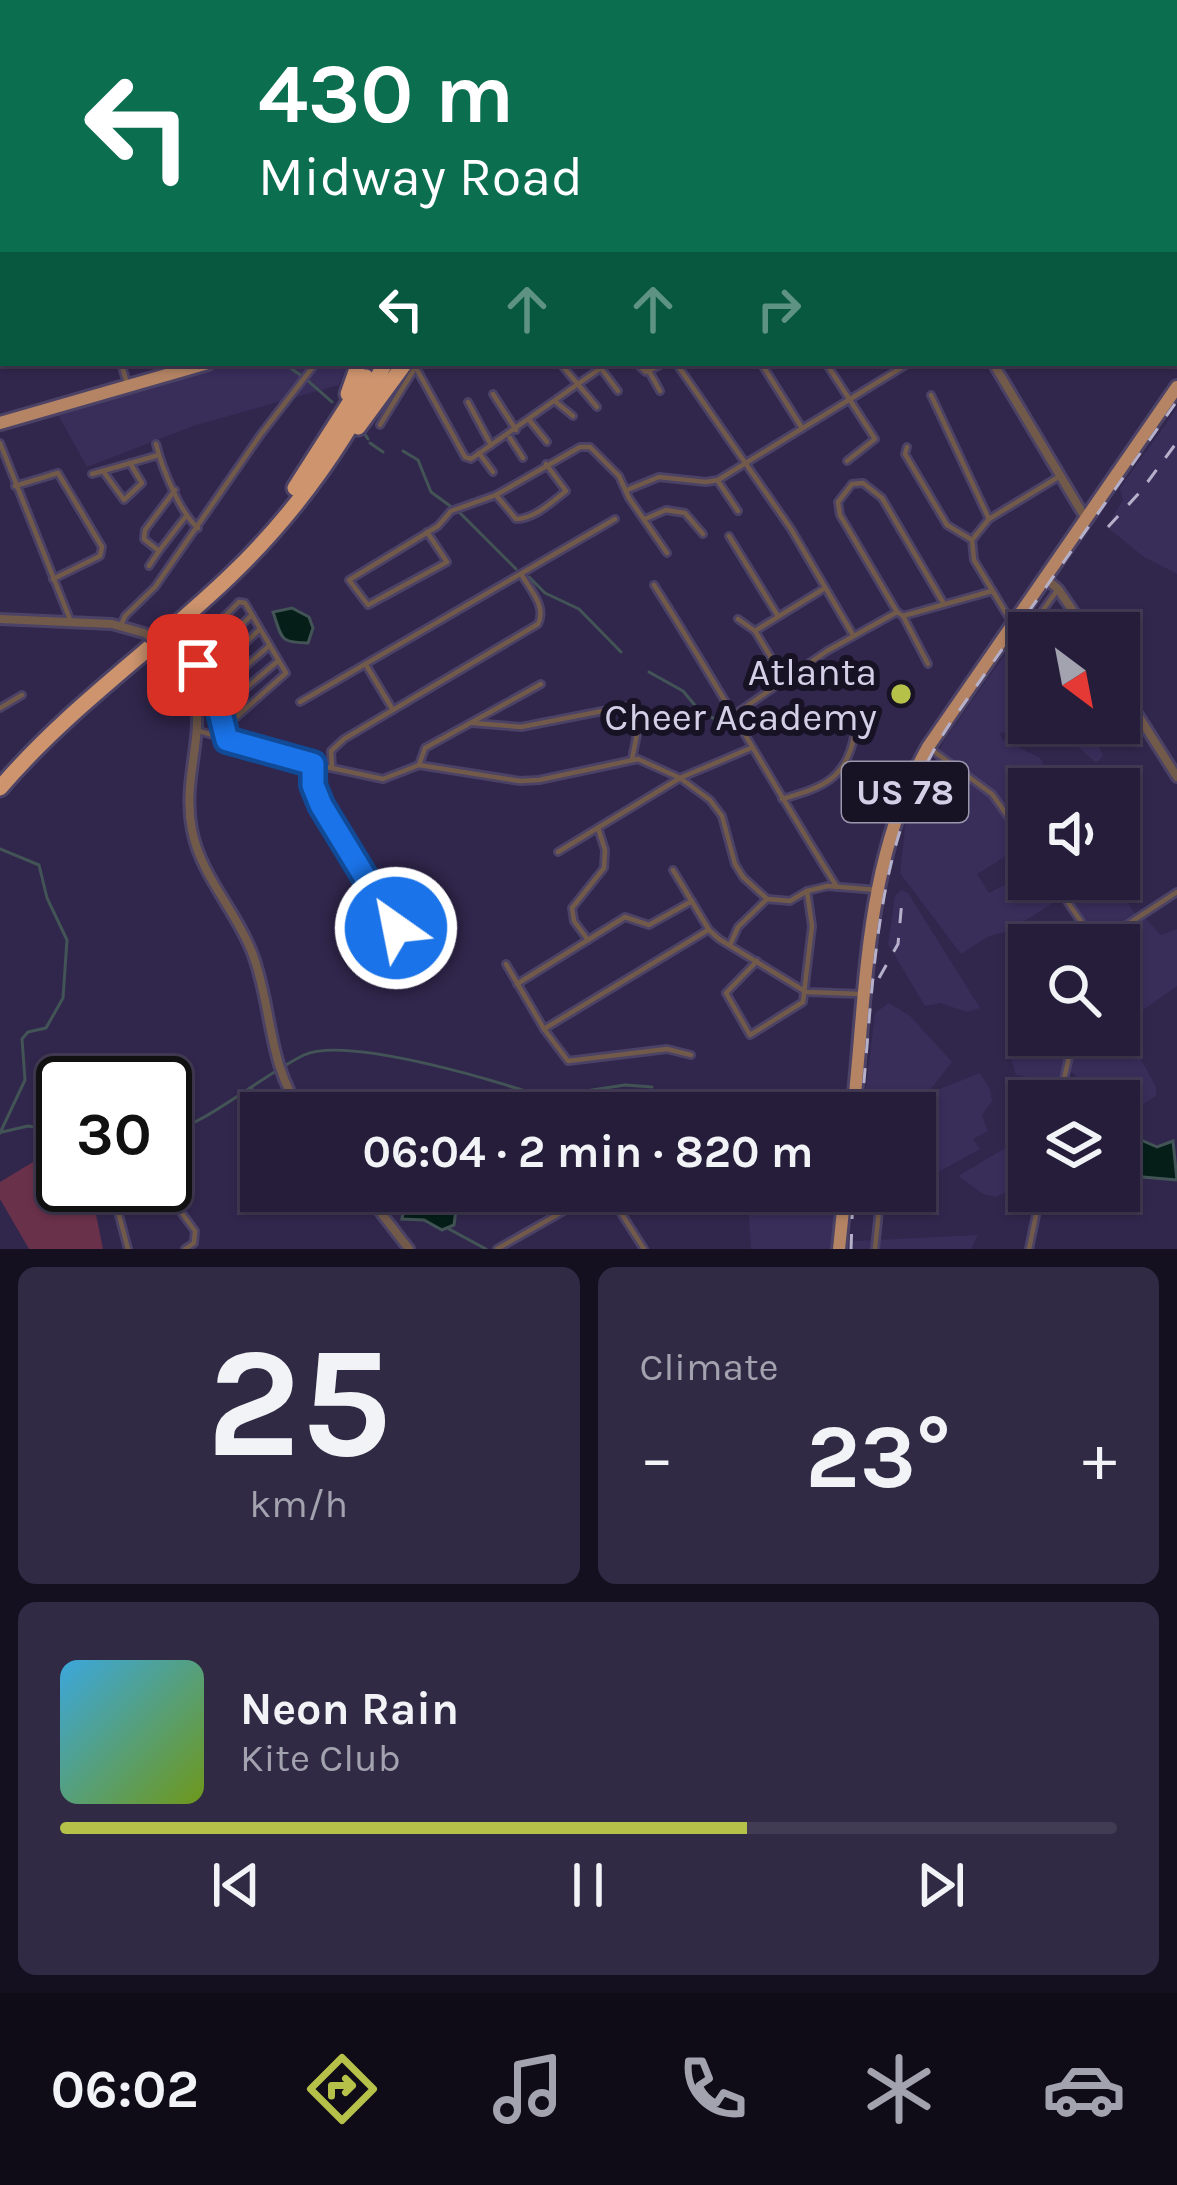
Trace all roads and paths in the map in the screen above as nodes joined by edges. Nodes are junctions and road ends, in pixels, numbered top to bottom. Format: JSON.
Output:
{"nodes":[{"id":1,"x":122,"y":366,"type":"edge"},
{"id":2,"x":172,"y":366,"type":"edge"},
{"id":3,"x":196,"y":366,"type":"edge"},
{"id":4,"x":314,"y":366,"type":"edge"},
{"id":5,"x":358,"y":366,"type":"edge"},
{"id":6,"x":371,"y":366,"type":"edge"},
{"id":7,"x":383,"y":366,"type":"edge"},
{"id":8,"x":411,"y":366,"type":"edge"},
{"id":9,"x":412,"y":366,"type":"edge"},
{"id":10,"x":414,"y":366,"type":"edge"},
{"id":11,"x":562,"y":366,"type":"edge"},
{"id":12,"x":601,"y":366,"type":"edge"},
{"id":13,"x":603,"y":366,"type":"edge"},
{"id":14,"x":641,"y":366,"type":"edge"},
{"id":15,"x":658,"y":366,"type":"edge"},
{"id":16,"x":678,"y":366,"type":"edge"},
{"id":17,"x":763,"y":366,"type":"edge"},
{"id":18,"x":828,"y":366,"type":"edge"},
{"id":19,"x":904,"y":366,"type":"edge"},
{"id":20,"x":994,"y":366,"type":"edge"},
{"id":21,"x":649,"y":371,"type":"junction"},
{"id":22,"x":127,"y":383,"type":"junction"},
{"id":23,"x":578,"y":386,"type":"junction"},
{"id":24,"x":1177,"y":387,"type":"edge"},
{"id":25,"x":618,"y":391,"type":"dead end"},
{"id":26,"x":660,"y":391,"type":"dead end"},
{"id":27,"x":493,"y":394,"type":"dead end"},
{"id":28,"x":931,"y":395,"type":"dead end"},
{"id":29,"x":851,"y":398,"type":"junction"},
{"id":30,"x":468,"y":402,"type":"dead end"},
{"id":31,"x":556,"y":402,"type":"junction"},
{"id":32,"x":597,"y":406,"type":"dead end"},
{"id":33,"x":573,"y":416,"type":"dead end"},
{"id":34,"x":0,"y":420,"type":"edge"},
{"id":35,"x":530,"y":421,"type":"junction"},
{"id":36,"x":380,"y":425,"type":"dead end"},
{"id":37,"x":802,"y":428,"type":"junction"},
{"id":38,"x":516,"y":430,"type":"junction"},
{"id":39,"x":508,"y":435,"type":"junction"},
{"id":40,"x":0,"y":442,"type":"edge"},
{"id":41,"x":548,"y":442,"type":"dead end"},
{"id":42,"x":156,"y":444,"type":"dead end"},
{"id":43,"x":492,"y":446,"type":"junction"},
{"id":44,"x":907,"y":448,"type":"dead end"},
{"id":45,"x":479,"y":453,"type":"junction"},
{"id":46,"x":159,"y":454,"type":"junction"},
{"id":47,"x":523,"y":458,"type":"dead end"},
{"id":48,"x":847,"y":461,"type":"dead end"},
{"id":49,"x":130,"y":463,"type":"junction"},
{"id":50,"x":744,"y":463,"type":"junction"},
{"id":51,"x":546,"y":464,"type":"junction"},
{"id":52,"x":318,"y":466,"type":"junction"},
{"id":53,"x":104,"y":471,"type":"junction"},
{"id":54,"x":493,"y":472,"type":"dead end"},
{"id":55,"x":92,"y":474,"type":"dead end"},
{"id":56,"x":1060,"y":476,"type":"junction"},
{"id":57,"x":718,"y":480,"type":"junction"},
{"id":58,"x":15,"y":486,"type":"junction"},
{"id":59,"x":175,"y":490,"type":"junction"},
{"id":60,"x":626,"y":490,"type":"junction"},
{"id":61,"x":496,"y":495,"type":"junction"},
{"id":62,"x":738,"y":511,"type":"dead end"},
{"id":63,"x":186,"y":516,"type":"junction"},
{"id":64,"x":615,"y":519,"type":"dead end"},
{"id":65,"x":646,"y":519,"type":"junction"},
{"id":66,"x":989,"y":519,"type":"junction"},
{"id":67,"x":1086,"y":520,"type":"junction"},
{"id":68,"x":198,"y":528,"type":"junction"},
{"id":69,"x":428,"y":532,"type":"junction"},
{"id":70,"x":703,"y":534,"type":"dead end"},
{"id":71,"x":729,"y":536,"type":"dead end"},
{"id":72,"x":972,"y":540,"type":"junction"},
{"id":73,"x":159,"y":551,"type":"junction"},
{"id":74,"x":667,"y":554,"type":"dead end"},
{"id":75,"x":148,"y":566,"type":"dead end"},
{"id":76,"x":521,"y":574,"type":"junction"},
{"id":77,"x":1046,"y":578,"type":"junction"},
{"id":78,"x":53,"y":579,"type":"junction"},
{"id":79,"x":654,"y":584,"type":"dead end"},
{"id":80,"x":825,"y":588,"type":"junction"},
{"id":81,"x":1058,"y":589,"type":"junction"},
{"id":82,"x":992,"y":591,"type":"junction"},
{"id":83,"x":944,"y":604,"type":"junction"},
{"id":84,"x":1022,"y":612,"type":"edge"},
{"id":85,"x":1042,"y":612,"type":"edge"},
{"id":86,"x":1074,"y":612,"type":"edge"},
{"id":87,"x":900,"y":614,"type":"junction"},
{"id":88,"x":252,"y":615,"type":"junction"},
{"id":89,"x":778,"y":616,"type":"junction"},
{"id":90,"x":1008,"y":616,"type":"edge"},
{"id":91,"x":0,"y":619,"type":"edge"},
{"id":92,"x":738,"y":619,"type":"dead end"},
{"id":93,"x":71,"y":622,"type":"junction"},
{"id":94,"x":128,"y":624,"type":"junction"},
{"id":95,"x":259,"y":630,"type":"junction"},
{"id":96,"x":754,"y":631,"type":"junction"},
{"id":97,"x":1008,"y":631,"type":"edge"},
{"id":98,"x":853,"y":635,"type":"junction"},
{"id":99,"x":269,"y":646,"type":"junction"},
{"id":100,"x":278,"y":661,"type":"junction"},
{"id":101,"x":928,"y":664,"type":"dead end"},
{"id":102,"x":198,"y":665,"type":"junction"},
{"id":103,"x":366,"y":665,"type":"junction"},
{"id":104,"x":208,"y":678,"type":"junction"},
{"id":105,"x":784,"y":679,"type":"junction"},
{"id":106,"x":541,"y":684,"type":"dead end"},
{"id":107,"x":215,"y":693,"type":"junction"},
{"id":108,"x":22,"y":695,"type":"dead end"},
{"id":109,"x":300,"y":702,"type":"dead end"},
{"id":110,"x":0,"y":709,"type":"edge"},
{"id":111,"x":220,"y":710,"type":"junction"},
{"id":112,"x":393,"y":710,"type":"junction"},
{"id":113,"x":736,"y":714,"type":"junction"},
{"id":114,"x":1140,"y":718,"type":"edge"},
{"id":115,"x":830,"y":722,"type":"dead end"},
{"id":116,"x":473,"y":723,"type":"junction"},
{"id":117,"x":225,"y":727,"type":"junction"},
{"id":118,"x":199,"y":731,"type":"junction"},
{"id":119,"x":227,"y":740,"type":"junction"},
{"id":120,"x":928,"y":747,"type":"junction"},
{"id":121,"x":751,"y":748,"type":"junction"},
{"id":122,"x":632,"y":759,"type":"junction"},
{"id":123,"x":313,"y":764,"type":"junction"},
{"id":124,"x":419,"y":765,"type":"junction"},
{"id":125,"x":332,"y":768,"type":"junction"},
{"id":126,"x":0,"y":772,"type":"edge"},
{"id":127,"x":1177,"y":777,"type":"edge"},
{"id":128,"x":680,"y":778,"type":"junction"},
{"id":129,"x":0,"y":788,"type":"edge"},
{"id":130,"x":782,"y":800,"type":"junction"},
{"id":131,"x":1008,"y":816,"type":"edge"},
{"id":132,"x":598,"y":828,"type":"junction"},
{"id":133,"x":558,"y":853,"type":"dead end"},
{"id":134,"x":673,"y":869,"type":"dead end"},
{"id":135,"x":838,"y":887,"type":"junction"},
{"id":136,"x":877,"y":890,"type":"junction"},
{"id":137,"x":807,"y":891,"type":"junction"},
{"id":138,"x":1177,"y":892,"type":"edge"},
{"id":139,"x":767,"y":899,"type":"junction"},
{"id":140,"x":692,"y":901,"type":"junction"},
{"id":141,"x":1128,"y":924,"type":"edge"},
{"id":142,"x":396,"y":928,"type":"dead end"},
{"id":143,"x":709,"y":930,"type":"junction"},
{"id":144,"x":588,"y":940,"type":"junction"},
{"id":145,"x":730,"y":945,"type":"junction"},
{"id":146,"x":757,"y":961,"type":"junction"},
{"id":147,"x":506,"y":964,"type":"dead end"},
{"id":148,"x":517,"y":985,"type":"junction"},
{"id":149,"x":806,"y":992,"type":"junction"},
{"id":150,"x":866,"y":992,"type":"junction"},
{"id":151,"x":544,"y":1029,"type":"junction"},
{"id":152,"x":691,"y":1055,"type":"dead end"},
{"id":153,"x":292,"y":1092,"type":"edge"},
{"id":154,"x":855,"y":1092,"type":"edge"},
{"id":155,"x":118,"y":1212,"type":"edge"},
{"id":156,"x":182,"y":1212,"type":"edge"},
{"id":157,"x":380,"y":1212,"type":"edge"},
{"id":158,"x":565,"y":1212,"type":"edge"},
{"id":159,"x":618,"y":1212,"type":"edge"},
{"id":160,"x":843,"y":1212,"type":"edge"},
{"id":161,"x":879,"y":1212,"type":"edge"},
{"id":162,"x":1037,"y":1212,"type":"edge"},
{"id":163,"x":128,"y":1249,"type":"edge"},
{"id":164,"x":185,"y":1249,"type":"edge"},
{"id":165,"x":409,"y":1249,"type":"edge"},
{"id":166,"x":497,"y":1249,"type":"edge"},
{"id":167,"x":644,"y":1249,"type":"edge"},
{"id":168,"x":839,"y":1249,"type":"edge"},
{"id":169,"x":875,"y":1249,"type":"edge"},
{"id":170,"x":1029,"y":1249,"type":"edge"}],
"edges":[{"from":1,"to":22,"type":"street"},
{"from":2,"to":22,"type":"main road"},
{"from":3,"to":22,"type":"main road"},
{"from":4,"to":68,"type":"street"},
{"from":5,"to":52,"type":"highway"},
{"from":6,"to":52,"type":"highway"},
{"from":7,"to":52,"type":"highway"},
{"from":8,"to":52,"type":"highway"},
{"from":9,"to":36,"type":"street"},
{"from":10,"to":45,"type":"street"},
{"from":11,"to":23,"type":"street"},
{"from":12,"to":23,"type":"street"},
{"from":13,"to":25,"type":"street"},
{"from":14,"to":21,"type":"street"},
{"from":15,"to":21,"type":"street"},
{"from":16,"to":50,"type":"street"},
{"from":17,"to":37,"type":"street"},
{"from":18,"to":29,"type":"street"},
{"from":19,"to":29,"type":"street"},
{"from":20,"to":56,"type":"street"},
{"from":21,"to":26,"type":"street"},
{"from":22,"to":34,"type":"main road"},
{"from":23,"to":31,"type":"street"},
{"from":23,"to":32,"type":"street"},
{"from":24,"to":67,"type":"main road","number":"US 78"},
{"from":27,"to":38,"type":"street"},
{"from":28,"to":66,"type":"street"},
{"from":29,"to":37,"type":"street"},
{"from":29,"to":48,"type":"street"},
{"from":30,"to":43,"type":"street"},
{"from":31,"to":33,"type":"street"},
{"from":31,"to":35,"type":"street"},
{"from":35,"to":38,"type":"street"},
{"from":35,"to":41,"type":"street"},
{"from":37,"to":50,"type":"street"},
{"from":38,"to":39,"type":"street"},
{"from":39,"to":43,"type":"street"},
{"from":39,"to":47,"type":"street"},
{"from":40,"to":58,"type":"street"},
{"from":42,"to":46,"type":"street"},
{"from":43,"to":45,"type":"street"},
{"from":44,"to":72,"type":"street"},
{"from":45,"to":54,"type":"street"},
{"from":46,"to":49,"type":"street"},
{"from":46,"to":59,"type":"street"},
{"from":49,"to":53,"type":"street"},
{"from":49,"to":53,"type":"street"},
{"from":50,"to":57,"type":"street"},
{"from":50,"to":80,"type":"street"},
{"from":51,"to":60,"type":"street"},
{"from":51,"to":61,"type":"street"},
{"from":51,"to":61,"type":"street"},
{"from":52,"to":126,"type":"highway"},
{"from":52,"to":129,"type":"highway"},
{"from":53,"to":55,"type":"street"},
{"from":56,"to":66,"type":"street"},
{"from":56,"to":67,"type":"street"},
{"from":57,"to":60,"type":"street"},
{"from":57,"to":62,"type":"street"},
{"from":58,"to":78,"type":"street"},
{"from":58,"to":78,"type":"street"},
{"from":59,"to":63,"type":"street"},
{"from":59,"to":73,"type":"street"},
{"from":60,"to":65,"type":"street"},
{"from":61,"to":69,"type":"street"},
{"from":63,"to":68,"type":"street"},
{"from":63,"to":73,"type":"street"},
{"from":64,"to":76,"type":"street"},
{"from":65,"to":70,"type":"street"},
{"from":65,"to":74,"type":"street"},
{"from":66,"to":72,"type":"street"},
{"from":67,"to":77,"type":"main road","number":"US 78"},
{"from":68,"to":94,"type":"street"},
{"from":69,"to":69,"type":"street"},
{"from":71,"to":89,"type":"street"},
{"from":72,"to":82,"type":"street"},
{"from":73,"to":75,"type":"street"},
{"from":76,"to":103,"type":"street"},
{"from":76,"to":112,"type":"street"},
{"from":77,"to":81,"type":"street"},
{"from":77,"to":84,"type":"main road","number":"US 78"},
{"from":78,"to":93,"type":"street"},
{"from":79,"to":113,"type":"street"},
{"from":80,"to":89,"type":"street"},
{"from":80,"to":98,"type":"street"},
{"from":81,"to":85,"type":"street"},
{"from":81,"to":86,"type":"street"},
{"from":82,"to":83,"type":"street"},
{"from":82,"to":90,"type":"street"},
{"from":83,"to":87,"type":"street"},
{"from":83,"to":87,"type":"street"},
{"from":87,"to":98,"type":"street"},
{"from":87,"to":101,"type":"street"},
{"from":88,"to":95,"type":"street"},
{"from":88,"to":102,"type":"street"},
{"from":88,"to":102,"type":"street"},
{"from":89,"to":96,"type":"street"},
{"from":91,"to":93,"type":"street"},
{"from":92,"to":96,"type":"street"},
{"from":93,"to":94,"type":"street"},
{"from":94,"to":118,"type":"street","bridge":true},
{"from":95,"to":99,"type":"street"},
{"from":95,"to":104,"type":"street"},
{"from":96,"to":105,"type":"street"},
{"from":97,"to":120,"type":"main road","number":"US 78"},
{"from":98,"to":105,"type":"street"},
{"from":99,"to":100,"type":"street"},
{"from":99,"to":107,"type":"street"},
{"from":100,"to":111,"type":"street"},
{"from":100,"to":117,"type":"street"},
{"from":102,"to":104,"type":"street"},
{"from":103,"to":109,"type":"street"},
{"from":103,"to":112,"type":"street"},
{"from":104,"to":107,"type":"street"},
{"from":105,"to":113,"type":"street"},
{"from":106,"to":116,"type":"street"},
{"from":107,"to":111,"type":"street"},
{"from":108,"to":110,"type":"street"},
{"from":111,"to":117,"type":"street"},
{"from":112,"to":125,"type":"street"},
{"from":113,"to":121,"type":"street"},
{"from":114,"to":127,"type":"street"},
{"from":115,"to":130,"type":"street"},
{"from":116,"to":122,"type":"street"},
{"from":116,"to":124,"type":"street"},
{"from":117,"to":119,"type":"street"},
{"from":118,"to":119,"type":"street"},
{"from":118,"to":153,"type":"street"},
{"from":119,"to":123,"type":"street"},
{"from":120,"to":131,"type":"street"},
{"from":120,"to":136,"type":"main road","number":"US 78"},
{"from":121,"to":128,"type":"street"},
{"from":121,"to":130,"type":"street"},
{"from":122,"to":124,"type":"street"},
{"from":122,"to":128,"type":"street"},
{"from":123,"to":125,"type":"street"},
{"from":123,"to":142,"type":"street"},
{"from":124,"to":125,"type":"street"},
{"from":128,"to":132,"type":"street"},
{"from":128,"to":139,"type":"street"},
{"from":130,"to":135,"type":"street"},
{"from":132,"to":133,"type":"street"},
{"from":132,"to":144,"type":"street"},
{"from":134,"to":140,"type":"street"},
{"from":135,"to":136,"type":"street"},
{"from":135,"to":137,"type":"street"},
{"from":136,"to":150,"type":"main road","number":"US 78"},
{"from":137,"to":139,"type":"street"},
{"from":137,"to":149,"type":"street"},
{"from":138,"to":141,"type":"street"},
{"from":139,"to":145,"type":"street"},
{"from":140,"to":143,"type":"street"},
{"from":140,"to":144,"type":"street"},
{"from":143,"to":145,"type":"street"},
{"from":143,"to":151,"type":"street"},
{"from":144,"to":148,"type":"street"},
{"from":145,"to":146,"type":"street"},
{"from":146,"to":149,"type":"street"},
{"from":146,"to":149,"type":"street"},
{"from":147,"to":148,"type":"street"},
{"from":148,"to":151,"type":"street"},
{"from":149,"to":150,"type":"street"},
{"from":150,"to":154,"type":"main road","number":"US 78"},
{"from":151,"to":152,"type":"street"},
{"from":155,"to":163,"type":"street"},
{"from":156,"to":164,"type":"street"},
{"from":157,"to":165,"type":"street"},
{"from":158,"to":166,"type":"street"},
{"from":159,"to":167,"type":"street"},
{"from":160,"to":168,"type":"main road"},
{"from":161,"to":169,"type":"street"},
{"from":162,"to":170,"type":"street"}]}
